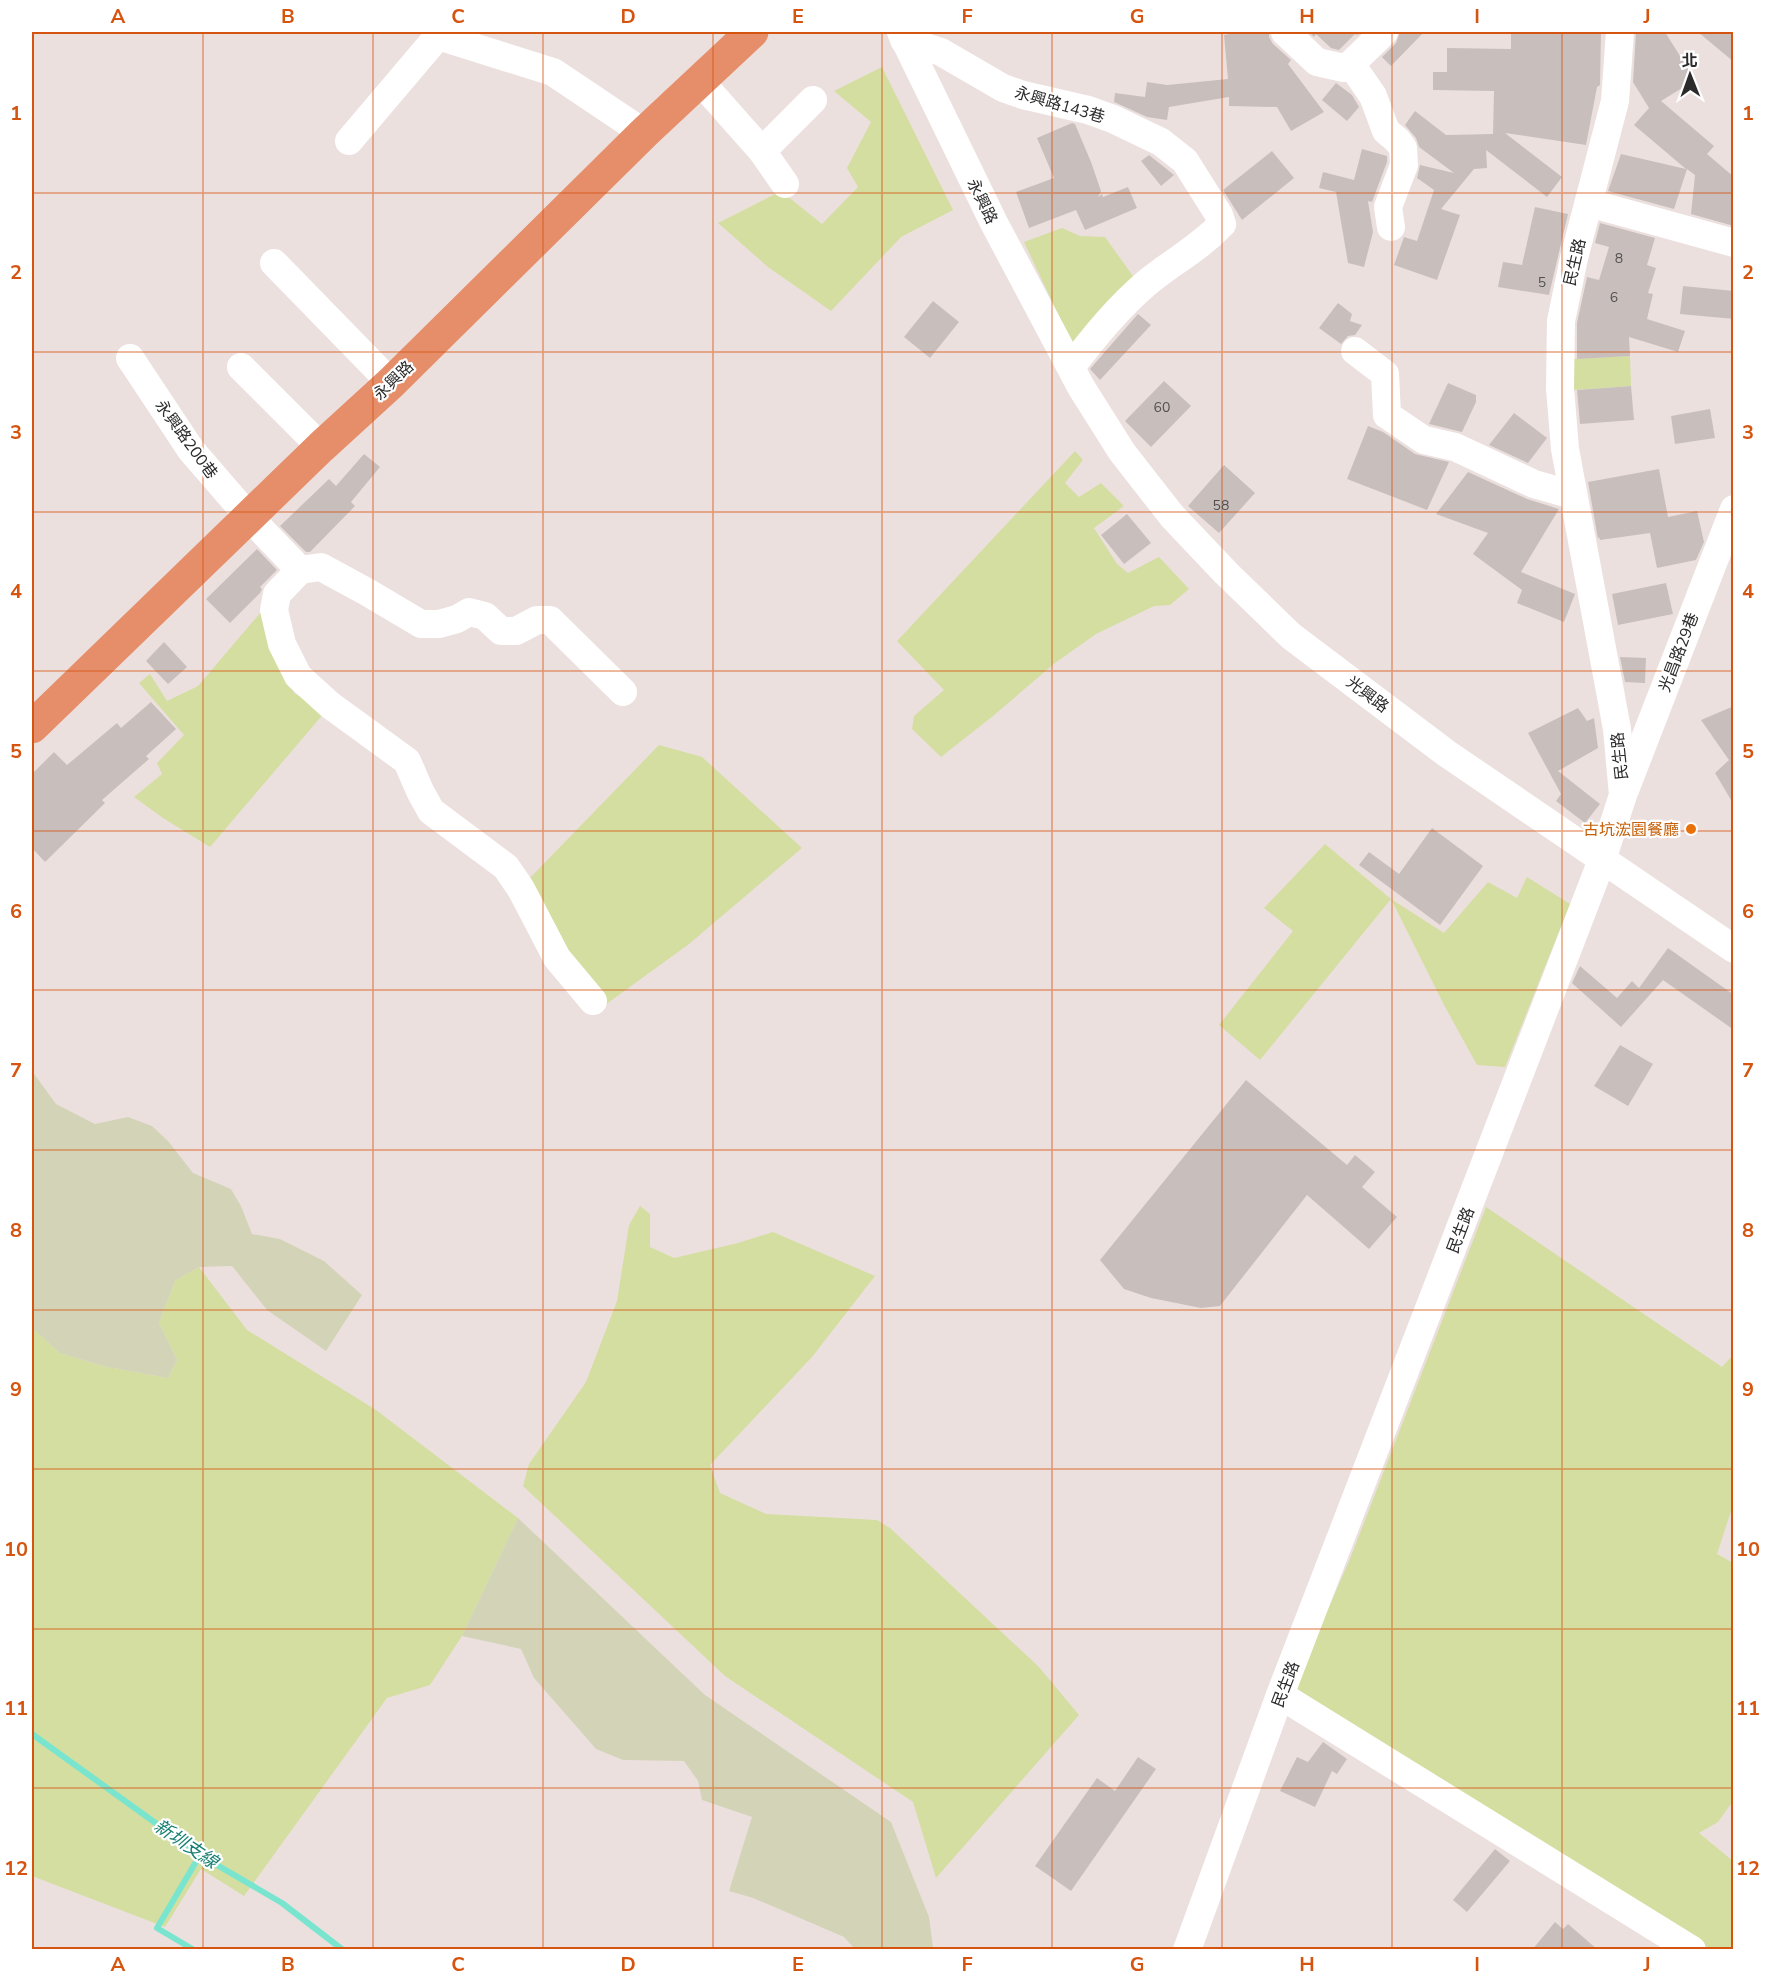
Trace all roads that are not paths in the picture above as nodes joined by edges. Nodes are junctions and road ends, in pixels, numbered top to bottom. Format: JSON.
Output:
{"nodes":[{"id":1,"x":752,"y":32,"type":"edge"},
{"id":2,"x":1285,"y":32,"type":"edge"},
{"id":3,"x":1384,"y":32,"type":"edge"},
{"id":4,"x":1620,"y":32,"type":"edge"},
{"id":5,"x":902,"y":36,"type":"edge"},
{"id":6,"x":1351,"y":64,"type":"junction"},
{"id":7,"x":700,"y":81,"type":"junction"},
{"id":8,"x":813,"y":100,"type":"dead end"},
{"id":9,"x":644,"y":133,"type":"junction"},
{"id":10,"x":349,"y":141,"type":"dead end"},
{"id":11,"x":762,"y":151,"type":"junction"},
{"id":12,"x":785,"y":184,"type":"dead end"},
{"id":13,"x":1589,"y":203,"type":"junction"},
{"id":14,"x":1391,"y":227,"type":"dead end"},
{"id":15,"x":1734,"y":243,"type":"edge"},
{"id":16,"x":274,"y":263,"type":"dead end"},
{"id":17,"x":1355,"y":351,"type":"dead end"},
{"id":18,"x":130,"y":358,"type":"dead end"},
{"id":19,"x":241,"y":367,"type":"dead end"},
{"id":20,"x":1071,"y":368,"type":"junction"},
{"id":21,"x":391,"y":383,"type":"junction"},
{"id":22,"x":321,"y":447,"type":"junction"},
{"id":23,"x":1574,"y":495,"type":"junction"},
{"id":24,"x":1734,"y":509,"type":"edge"},
{"id":25,"x":249,"y":517,"type":"junction"},
{"id":26,"x":300,"y":570,"type":"junction"},
{"id":27,"x":622,"y":692,"type":"dead end"},
{"id":28,"x":32,"y":727,"type":"edge"},
{"id":29,"x":1623,"y":795,"type":"junction"},
{"id":30,"x":1602,"y":860,"type":"junction"},
{"id":31,"x":1734,"y":949,"type":"edge"},
{"id":32,"x":592,"y":1001,"type":"dead end"},
{"id":33,"x":1280,"y":1695,"type":"junction"},
{"id":34,"x":1187,"y":1950,"type":"edge"},
{"id":35,"x":1692,"y":1950,"type":"edge"}],
"edges":[{"from":1,"to":7,"type":"main road","name":"永興路"},
{"from":2,"to":6,"type":"street"},
{"from":3,"to":6,"type":"street"},
{"from":4,"to":13,"type":"street","name":"民生路"},
{"from":5,"to":20,"type":"street","name":"永興路"},
{"from":5,"to":20,"type":"street","name":"永興路143巷"},
{"from":6,"to":14,"type":"street"},
{"from":7,"to":9,"type":"main road","name":"永興路"},
{"from":7,"to":11,"type":"street"},
{"from":8,"to":11,"type":"street"},
{"from":9,"to":10,"type":"street"},
{"from":9,"to":21,"type":"main road","name":"永興路"},
{"from":11,"to":12,"type":"street"},
{"from":13,"to":15,"type":"street"},
{"from":13,"to":23,"type":"street","name":"民生路"},
{"from":16,"to":21,"type":"street"},
{"from":17,"to":23,"type":"street"},
{"from":18,"to":25,"type":"street","name":"永興路200巷"},
{"from":19,"to":22,"type":"street"},
{"from":20,"to":30,"type":"street","name":"光興路"},
{"from":21,"to":22,"type":"main road","name":"永興路"},
{"from":22,"to":25,"type":"main road","name":"永興路"},
{"from":23,"to":29,"type":"street","name":"民生路"},
{"from":24,"to":29,"type":"street","name":"光昌路29巷"},
{"from":25,"to":26,"type":"street","name":"永興路200巷"},
{"from":25,"to":28,"type":"main road","name":"永興路"},
{"from":26,"to":27,"type":"street"},
{"from":26,"to":32,"type":"street"},
{"from":29,"to":30,"type":"street","name":"民生路"},
{"from":30,"to":31,"type":"street","name":"光興路"},
{"from":30,"to":33,"type":"street","name":"民生路"},
{"from":33,"to":34,"type":"street","name":"民生路"},
{"from":33,"to":35,"type":"street"}]}
